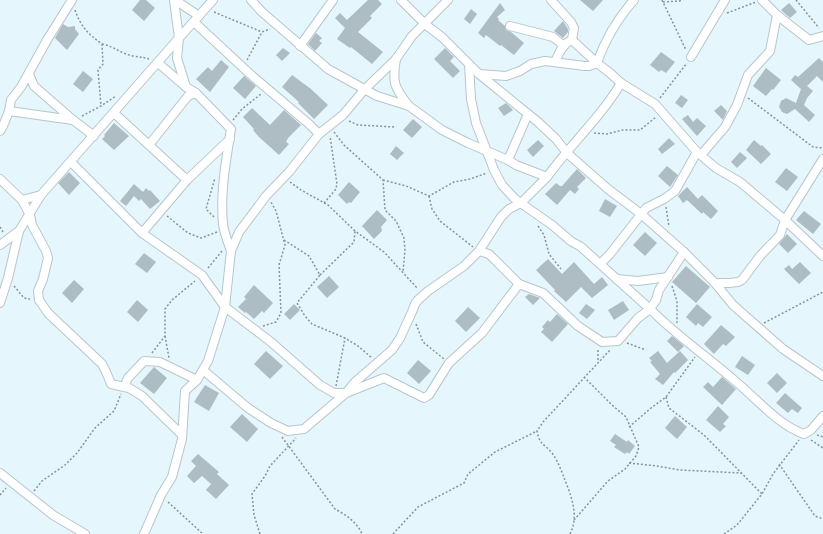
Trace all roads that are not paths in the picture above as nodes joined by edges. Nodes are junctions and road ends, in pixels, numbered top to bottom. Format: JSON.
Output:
{"nodes":[{"id":1,"x":72,"y":0,"type":"edge"},
{"id":2,"x":174,"y":0,"type":"edge"},
{"id":3,"x":213,"y":0,"type":"edge"},
{"id":4,"x":251,"y":0,"type":"edge"},
{"id":5,"x":333,"y":0,"type":"edge"},
{"id":6,"x":401,"y":0,"type":"edge"},
{"id":7,"x":448,"y":0,"type":"edge"},
{"id":8,"x":551,"y":0,"type":"edge"},
{"id":9,"x":634,"y":0,"type":"edge"},
{"id":10,"x":725,"y":0,"type":"edge"},
{"id":11,"x":762,"y":0,"type":"edge"},
{"id":12,"x":777,"y":15,"type":"junction"},
{"id":13,"x":197,"y":19,"type":"junction"},
{"id":14,"x":424,"y":24,"type":"junction"},
{"id":15,"x":510,"y":26,"type":"dead end"},
{"id":16,"x":823,"y":36,"type":"edge"},
{"id":17,"x":179,"y":38,"type":"junction"},
{"id":18,"x":572,"y":40,"type":"junction"},
{"id":19,"x":300,"y":46,"type":"junction"},
{"id":20,"x":564,"y":46,"type":"junction"},
{"id":21,"x":691,"y":57,"type":"road end"},
{"id":22,"x":396,"y":59,"type":"junction"},
{"id":23,"x":555,"y":62,"type":"junction"},
{"id":24,"x":158,"y":63,"type":"junction"},
{"id":25,"x":597,"y":63,"type":"junction"},
{"id":26,"x":470,"y":65,"type":"junction"},
{"id":27,"x":29,"y":74,"type":"junction"},
{"id":28,"x":479,"y":74,"type":"junction"},
{"id":29,"x":621,"y":83,"type":"junction"},
{"id":30,"x":186,"y":87,"type":"junction"},
{"id":31,"x":364,"y":90,"type":"junction"},
{"id":32,"x":196,"y":93,"type":"junction"},
{"id":33,"x":409,"y":106,"type":"junction"},
{"id":34,"x":9,"y":111,"type":"junction"},
{"id":35,"x":114,"y":113,"type":"junction"},
{"id":36,"x":528,"y":114,"type":"junction"},
{"id":37,"x":73,"y":120,"type":"junction"},
{"id":38,"x":0,"y":131,"type":"edge"},
{"id":39,"x":319,"y":134,"type":"junction"},
{"id":40,"x":94,"y":136,"type":"junction"},
{"id":41,"x":230,"y":140,"type":"junction"},
{"id":42,"x":149,"y":145,"type":"junction"},
{"id":43,"x":487,"y":152,"type":"junction"},
{"id":44,"x":567,"y":153,"type":"junction"},
{"id":45,"x":699,"y":153,"type":"junction"},
{"id":46,"x":823,"y":159,"type":"edge"},
{"id":47,"x":508,"y":160,"type":"junction"},
{"id":48,"x":71,"y":162,"type":"junction"},
{"id":49,"x":547,"y":177,"type":"junction"},
{"id":50,"x":0,"y":179,"type":"edge"},
{"id":51,"x":187,"y":180,"type":"junction"},
{"id":52,"x":41,"y":195,"type":"junction"},
{"id":53,"x":22,"y":200,"type":"junction"},
{"id":54,"x":521,"y":202,"type":"junction"},
{"id":55,"x":640,"y":214,"type":"junction"},
{"id":56,"x":30,"y":215,"type":"junction"},
{"id":57,"x":785,"y":220,"type":"junction"},
{"id":58,"x":19,"y":231,"type":"junction"},
{"id":59,"x":142,"y":233,"type":"junction"},
{"id":60,"x":0,"y":245,"type":"edge"},
{"id":61,"x":230,"y":247,"type":"junction"},
{"id":62,"x":479,"y":251,"type":"junction"},
{"id":63,"x":684,"y":252,"type":"junction"},
{"id":64,"x":823,"y":256,"type":"edge"},
{"id":65,"x":600,"y":264,"type":"junction"},
{"id":66,"x":668,"y":276,"type":"junction"},
{"id":67,"x":616,"y":279,"type":"junction"},
{"id":68,"x":715,"y":283,"type":"junction"},
{"id":69,"x":519,"y":284,"type":"junction"},
{"id":70,"x":0,"y":303,"type":"edge"},
{"id":71,"x":225,"y":307,"type":"junction"},
{"id":72,"x":650,"y":309,"type":"junction"},
{"id":73,"x":203,"y":370,"type":"junction"},
{"id":74,"x":823,"y":376,"type":"edge"},
{"id":75,"x":198,"y":380,"type":"junction"},
{"id":76,"x":124,"y":387,"type":"junction"},
{"id":77,"x":346,"y":393,"type":"junction"},
{"id":78,"x":823,"y":416,"type":"edge"},
{"id":79,"x":182,"y":435,"type":"junction"},
{"id":80,"x":0,"y":473,"type":"edge"},
{"id":81,"x":85,"y":534,"type":"edge"},
{"id":82,"x":144,"y":534,"type":"edge"}],
"edges":[{"from":1,"to":27,"type":"street"},
{"from":2,"to":13,"type":"street"},
{"from":2,"to":17,"type":"street"},
{"from":3,"to":13,"type":"street"},
{"from":4,"to":19,"type":"street"},
{"from":5,"to":19,"type":"street"},
{"from":6,"to":14,"type":"street"},
{"from":7,"to":14,"type":"street"},
{"from":8,"to":18,"type":"street"},
{"from":9,"to":25,"type":"street"},
{"from":10,"to":21,"type":"street"},
{"from":11,"to":12,"type":"street"},
{"from":12,"to":16,"type":"street"},
{"from":12,"to":45,"type":"street"},
{"from":13,"to":17,"type":"street"},
{"from":13,"to":39,"type":"street"},
{"from":14,"to":22,"type":"street"},
{"from":14,"to":26,"type":"street"},
{"from":15,"to":20,"type":"street"},
{"from":17,"to":24,"type":"street"},
{"from":17,"to":30,"type":"street"},
{"from":18,"to":20,"type":"street"},
{"from":18,"to":25,"type":"street"},
{"from":19,"to":31,"type":"street"},
{"from":20,"to":23,"type":"street"},
{"from":22,"to":31,"type":"street"},
{"from":22,"to":33,"type":"street"},
{"from":23,"to":25,"type":"street"},
{"from":23,"to":28,"type":"street"},
{"from":24,"to":30,"type":"street"},
{"from":24,"to":35,"type":"street"},
{"from":25,"to":29,"type":"street"},
{"from":26,"to":28,"type":"street"},
{"from":26,"to":43,"type":"street"},
{"from":27,"to":34,"type":"street"},
{"from":27,"to":37,"type":"street"},
{"from":28,"to":36,"type":"street"},
{"from":29,"to":44,"type":"street"},
{"from":29,"to":45,"type":"street"},
{"from":30,"to":32,"type":"street"},
{"from":31,"to":33,"type":"street"},
{"from":31,"to":39,"type":"street"},
{"from":32,"to":41,"type":"street"},
{"from":32,"to":42,"type":"street"},
{"from":33,"to":43,"type":"street"},
{"from":34,"to":37,"type":"street"},
{"from":34,"to":38,"type":"street"},
{"from":35,"to":40,"type":"street"},
{"from":35,"to":42,"type":"street"},
{"from":36,"to":44,"type":"street"},
{"from":36,"to":47,"type":"street"},
{"from":37,"to":40,"type":"street"},
{"from":39,"to":61,"type":"street"},
{"from":40,"to":48,"type":"street"},
{"from":41,"to":51,"type":"street"},
{"from":41,"to":61,"type":"street"},
{"from":42,"to":51,"type":"street"},
{"from":43,"to":47,"type":"street"},
{"from":43,"to":54,"type":"street"},
{"from":44,"to":49,"type":"street"},
{"from":44,"to":55,"type":"street"},
{"from":45,"to":55,"type":"street"},
{"from":45,"to":57,"type":"street"},
{"from":46,"to":57,"type":"street"},
{"from":47,"to":49,"type":"street"},
{"from":48,"to":52,"type":"street"},
{"from":48,"to":59,"type":"street"},
{"from":49,"to":54,"type":"street"},
{"from":50,"to":53,"type":"street"},
{"from":51,"to":59,"type":"street"},
{"from":52,"to":53,"type":"street"},
{"from":52,"to":56,"type":"street"},
{"from":53,"to":56,"type":"street"},
{"from":54,"to":62,"type":"street"},
{"from":54,"to":65,"type":"street"},
{"from":55,"to":63,"type":"street"},
{"from":55,"to":65,"type":"street"},
{"from":56,"to":58,"type":"street"},
{"from":56,"to":76,"type":"street"},
{"from":57,"to":64,"type":"street"},
{"from":57,"to":68,"type":"street"},
{"from":58,"to":60,"type":"street"},
{"from":58,"to":70,"type":"street"},
{"from":59,"to":71,"type":"street"},
{"from":61,"to":71,"type":"street"},
{"from":62,"to":69,"type":"street"},
{"from":62,"to":77,"type":"street"},
{"from":63,"to":66,"type":"street"},
{"from":63,"to":68,"type":"street"},
{"from":65,"to":67,"type":"street"},
{"from":66,"to":67,"type":"street"},
{"from":66,"to":72,"type":"street"},
{"from":67,"to":72,"type":"street"},
{"from":68,"to":74,"type":"street"},
{"from":69,"to":72,"type":"street"},
{"from":69,"to":77,"type":"street"},
{"from":71,"to":73,"type":"street"},
{"from":71,"to":77,"type":"street"},
{"from":72,"to":78,"type":"street"},
{"from":73,"to":75,"type":"street"},
{"from":73,"to":77,"type":"street"},
{"from":75,"to":76,"type":"street"},
{"from":75,"to":79,"type":"street"},
{"from":76,"to":79,"type":"street"},
{"from":79,"to":82,"type":"street"},
{"from":80,"to":81,"type":"street"}]}
